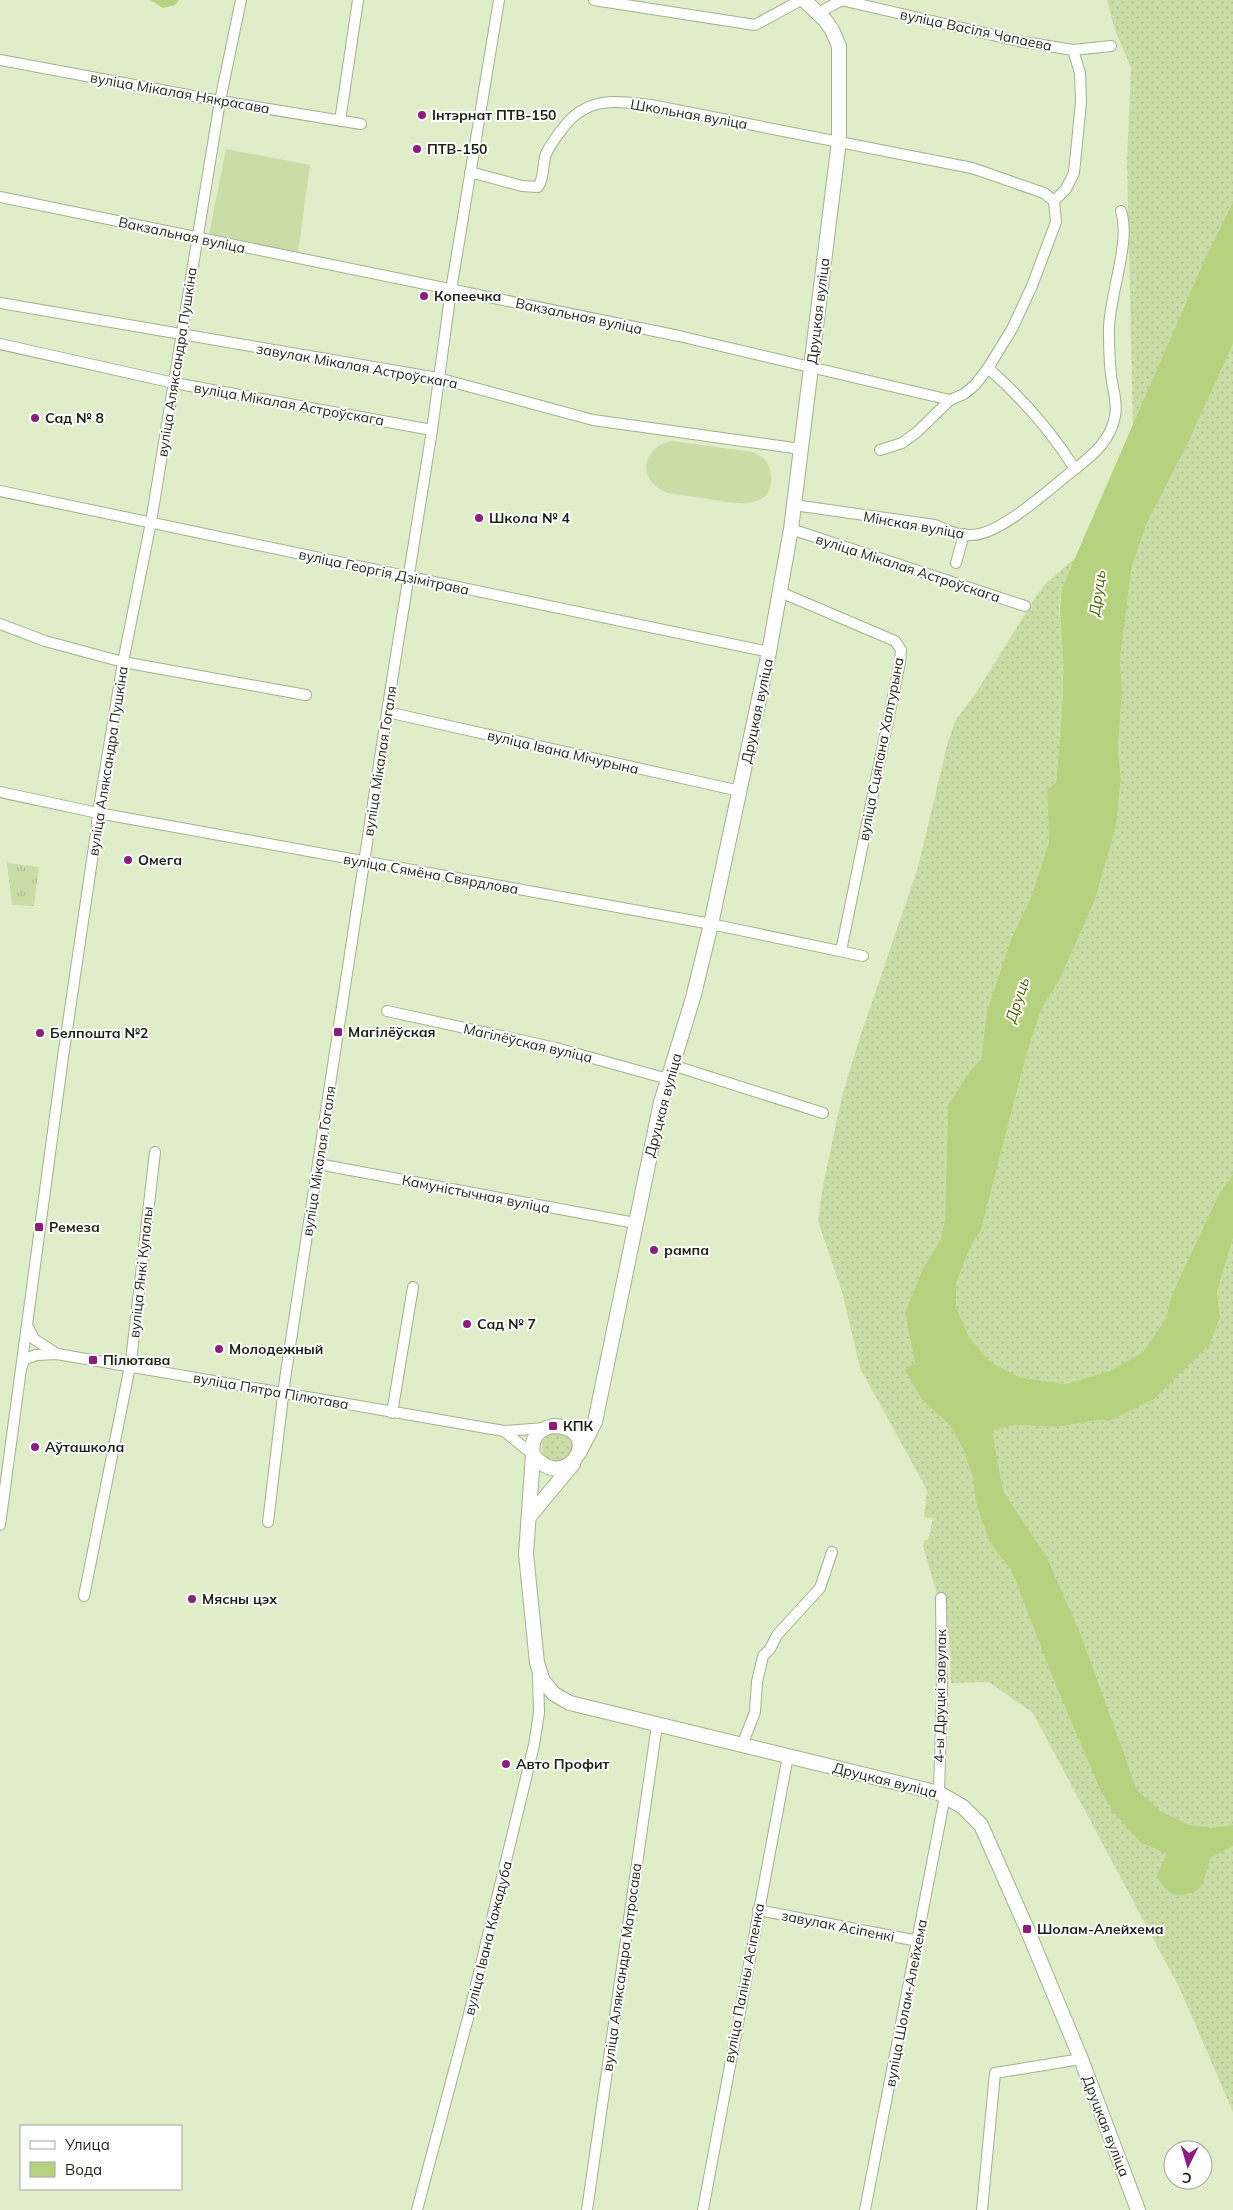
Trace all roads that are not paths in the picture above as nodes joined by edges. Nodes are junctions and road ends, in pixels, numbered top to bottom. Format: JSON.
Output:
{"nodes":[{"id":1,"x":241,"y":0,"type":"edge"},
{"id":2,"x":358,"y":0,"type":"edge"},
{"id":3,"x":500,"y":0,"type":"edge"},
{"id":4,"x":594,"y":0,"type":"edge"},
{"id":5,"x":802,"y":0,"type":"edge"},
{"id":6,"x":841,"y":0,"type":"edge"},
{"id":7,"x":818,"y":13,"type":"junction"},
{"id":8,"x":1111,"y":46,"type":"dead end"},
{"id":9,"x":1073,"y":50,"type":"junction"},
{"id":10,"x":0,"y":60,"type":"edge"},
{"id":11,"x":220,"y":101,"type":"junction"},
{"id":12,"x":340,"y":120,"type":"junction"},
{"id":13,"x":361,"y":124,"type":"dead end"},
{"id":14,"x":838,"y":141,"type":"junction"},
{"id":15,"x":470,"y":172,"type":"junction"},
{"id":16,"x":0,"y":197,"type":"edge"},
{"id":17,"x":1054,"y":201,"type":"junction"},
{"id":18,"x":1121,"y":211,"type":"dead end"},
{"id":19,"x":197,"y":238,"type":"junction"},
{"id":20,"x":450,"y":290,"type":"junction"},
{"id":21,"x":0,"y":303,"type":"edge"},
{"id":22,"x":181,"y":335,"type":"junction"},
{"id":23,"x":0,"y":344,"type":"edge"},
{"id":24,"x":812,"y":366,"type":"junction"},
{"id":25,"x":988,"y":368,"type":"junction"},
{"id":26,"x":438,"y":378,"type":"junction"},
{"id":27,"x":174,"y":383,"type":"junction"},
{"id":28,"x":950,"y":400,"type":"junction"},
{"id":29,"x":432,"y":430,"type":"junction"},
{"id":30,"x":801,"y":448,"type":"junction"},
{"id":31,"x":880,"y":450,"type":"dead end"},
{"id":32,"x":1075,"y":469,"type":"junction"},
{"id":33,"x":0,"y":492,"type":"edge"},
{"id":34,"x":794,"y":505,"type":"junction"},
{"id":35,"x":151,"y":522,"type":"junction"},
{"id":36,"x":791,"y":529,"type":"junction"},
{"id":37,"x":964,"y":534,"type":"junction"},
{"id":38,"x":956,"y":563,"type":"dead end"},
{"id":39,"x":409,"y":578,"type":"junction"},
{"id":40,"x":780,"y":592,"type":"junction"},
{"id":41,"x":1025,"y":606,"type":"dead end"},
{"id":42,"x":0,"y":624,"type":"edge"},
{"id":43,"x":768,"y":652,"type":"junction"},
{"id":44,"x":123,"y":662,"type":"junction"},
{"id":45,"x":306,"y":695,"type":"dead end"},
{"id":46,"x":387,"y":712,"type":"junction"},
{"id":47,"x":740,"y":791,"type":"junction"},
{"id":48,"x":0,"y":792,"type":"edge"},
{"id":49,"x":98,"y":813,"type":"junction"},
{"id":50,"x":365,"y":862,"type":"junction"},
{"id":51,"x":711,"y":924,"type":"junction"},
{"id":52,"x":841,"y":951,"type":"junction"},
{"id":53,"x":863,"y":956,"type":"dead end"},
{"id":54,"x":387,"y":1011,"type":"dead end"},
{"id":55,"x":670,"y":1072,"type":"junction"},
{"id":56,"x":823,"y":1113,"type":"dead end"},
{"id":57,"x":154,"y":1152,"type":"dead end"},
{"id":58,"x":318,"y":1164,"type":"junction"},
{"id":59,"x":635,"y":1223,"type":"junction"},
{"id":60,"x":412,"y":1287,"type":"dead end"},
{"id":61,"x":28,"y":1326,"type":"junction"},
{"id":62,"x":57,"y":1354,"type":"junction"},
{"id":63,"x":129,"y":1366,"type":"junction"},
{"id":64,"x":19,"y":1374,"type":"junction"},
{"id":65,"x":283,"y":1393,"type":"junction"},
{"id":66,"x":392,"y":1413,"type":"junction"},
{"id":67,"x":595,"y":1422,"type":"junction"},
{"id":68,"x":563,"y":1426,"type":"junction"},
{"id":69,"x":545,"y":1428,"type":"junction"},
{"id":70,"x":504,"y":1432,"type":"junction"},
{"id":71,"x":533,"y":1455,"type":"junction"},
{"id":72,"x":577,"y":1457,"type":"junction"},
{"id":73,"x":529,"y":1517,"type":"junction"},
{"id":74,"x":268,"y":1522,"type":"dead end"},
{"id":75,"x":0,"y":1525,"type":"edge"},
{"id":76,"x":832,"y":1552,"type":"dead end"},
{"id":77,"x":84,"y":1596,"type":"dead end"},
{"id":78,"x":941,"y":1598,"type":"dead end"},
{"id":79,"x":538,"y":1663,"type":"junction"},
{"id":80,"x":657,"y":1725,"type":"junction"},
{"id":81,"x":742,"y":1745,"type":"junction"},
{"id":82,"x":788,"y":1756,"type":"junction"},
{"id":83,"x":942,"y":1795,"type":"junction"},
{"id":84,"x":758,"y":1910,"type":"junction"},
{"id":85,"x":918,"y":1941,"type":"junction"},
{"id":86,"x":1081,"y":2059,"type":"junction"},
{"id":87,"x":417,"y":2210,"type":"edge"},
{"id":88,"x":587,"y":2210,"type":"edge"},
{"id":89,"x":703,"y":2210,"type":"edge"},
{"id":90,"x":865,"y":2210,"type":"edge"},
{"id":91,"x":982,"y":2210,"type":"edge"},
{"id":92,"x":1138,"y":2210,"type":"edge"}],
"edges":[{"from":1,"to":11,"type":"street","name":"вуліца Аляксандра Пушкіна"},
{"from":2,"to":12,"type":"street"},
{"from":3,"to":15,"type":"street","name":"вуліца Мікалая Гогаля"},
{"from":4,"to":5,"type":"street"},
{"from":5,"to":7,"type":"main road","name":"Друцкая вуліца"},
{"from":6,"to":7,"type":"street","name":"вуліца Васіля Чапаева"},
{"from":6,"to":9,"type":"street","name":"вуліца Васіля Чапаева"},
{"from":7,"to":14,"type":"main road","name":"Друцкая вуліца"},
{"from":8,"to":9,"type":"street","name":"вуліца Васіля Чапаева"},
{"from":9,"to":17,"type":"street"},
{"from":10,"to":11,"type":"street","name":"вуліца Мікалая Някрасава"},
{"from":11,"to":12,"type":"street","name":"вуліца Мікалая Някрасава"},
{"from":11,"to":19,"type":"street","name":"вуліца Аляксандра Пушкіна"},
{"from":12,"to":13,"type":"street","name":"вуліца Мікалая Някрасава"},
{"from":14,"to":15,"type":"street","name":"Школьная вуліца"},
{"from":14,"to":17,"type":"street"},
{"from":14,"to":24,"type":"main road","name":"Друцкая вуліца"},
{"from":15,"to":20,"type":"street","name":"вуліца Мікалая Гогаля"},
{"from":16,"to":19,"type":"street","name":"Вакзальная вуліца"},
{"from":17,"to":25,"type":"street"},
{"from":18,"to":32,"type":"street","name":"Мінская вуліца"},
{"from":19,"to":20,"type":"street","name":"Вакзальная вуліца"},
{"from":19,"to":22,"type":"street","name":"вуліца Аляксандра Пушкіна"},
{"from":20,"to":24,"type":"street","name":"Вакзальная вуліца"},
{"from":20,"to":26,"type":"street","name":"вуліца Мікалая Гогаля"},
{"from":21,"to":22,"type":"street","name":"завулак Мікалая Астроўскага"},
{"from":22,"to":26,"type":"street","name":"завулак Мікалая Астроўскага"},
{"from":22,"to":27,"type":"street","name":"вуліца Аляксандра Пушкіна"},
{"from":23,"to":27,"type":"street","name":"вуліца Мікалая Астроўскага"},
{"from":24,"to":28,"type":"street","name":"Вакзальная вуліца"},
{"from":24,"to":30,"type":"main road","name":"Друцкая вуліца"},
{"from":25,"to":28,"type":"street"},
{"from":25,"to":32,"type":"street"},
{"from":26,"to":29,"type":"street","name":"вуліца Мікалая Гогаля"},
{"from":26,"to":30,"type":"street","name":"завулак Мікалая Астроўскага"},
{"from":27,"to":29,"type":"street","name":"вуліца Мікалая Астроўскага"},
{"from":27,"to":35,"type":"street","name":"вуліца Аляксандра Пушкіна"},
{"from":28,"to":31,"type":"street"},
{"from":29,"to":39,"type":"street","name":"вуліца Мікалая Гогаля"},
{"from":30,"to":34,"type":"main road","name":"Друцкая вуліца"},
{"from":32,"to":37,"type":"street","name":"Мінская вуліца"},
{"from":33,"to":35,"type":"street","name":"вуліца Георгія Дзімітрава"},
{"from":34,"to":36,"type":"main road","name":"Друцкая вуліца"},
{"from":34,"to":37,"type":"street","name":"Мінская вуліца"},
{"from":35,"to":39,"type":"street","name":"вуліца Георгія Дзімітрава"},
{"from":35,"to":44,"type":"street","name":"вуліца Аляксандра Пушкіна"},
{"from":36,"to":40,"type":"main road","name":"Друцкая вуліца"},
{"from":36,"to":41,"type":"street","name":"вуліца Мікалая Астроўскага"},
{"from":37,"to":38,"type":"street"},
{"from":39,"to":43,"type":"street","name":"вуліца Георгія Дзімітрава"},
{"from":39,"to":46,"type":"street","name":"вуліца Мікалая Гогаля"},
{"from":40,"to":43,"type":"main road","name":"Друцкая вуліца"},
{"from":40,"to":52,"type":"street","name":"вуліца Сцяпана Халтурына"},
{"from":42,"to":44,"type":"street"},
{"from":43,"to":47,"type":"main road","name":"Друцкая вуліца"},
{"from":44,"to":45,"type":"street"},
{"from":44,"to":49,"type":"street","name":"вуліца Аляксандра Пушкіна"},
{"from":46,"to":47,"type":"street","name":"вуліца Івана Мічурына"},
{"from":46,"to":50,"type":"street","name":"вуліца Мікалая Гогаля"},
{"from":47,"to":51,"type":"main road","name":"Друцкая вуліца"},
{"from":48,"to":49,"type":"street","name":"вуліца Сямёна Свярдлова"},
{"from":49,"to":50,"type":"street","name":"вуліца Сямёна Свярдлова"},
{"from":49,"to":61,"type":"street","name":"вуліца Аляксандра Пушкіна"},
{"from":50,"to":51,"type":"street","name":"вуліца Сямёна Свярдлова"},
{"from":50,"to":58,"type":"street","name":"вуліца Мікалая Гогаля"},
{"from":51,"to":52,"type":"street","name":"вуліца Сямёна Свярдлова"},
{"from":51,"to":55,"type":"main road","name":"Друцкая вуліца"},
{"from":52,"to":53,"type":"street","name":"вуліца Сямёна Свярдлова"},
{"from":54,"to":55,"type":"street","name":"Магілёўская вуліца"},
{"from":55,"to":56,"type":"street","name":"Магілёўская вуліца"},
{"from":55,"to":59,"type":"main road","name":"Друцкая вуліца"},
{"from":57,"to":63,"type":"street","name":"вуліца Янкі Купалы"},
{"from":58,"to":59,"type":"street","name":"Камуністычная вуліца"},
{"from":58,"to":65,"type":"street","name":"вуліца Мікалая Гогаля"},
{"from":59,"to":67,"type":"main road","name":"Друцкая вуліца"},
{"from":60,"to":66,"type":"street"},
{"from":61,"to":62,"type":"street"},
{"from":61,"to":64,"type":"street","name":"вуліца Аляксандра Пушкіна"},
{"from":62,"to":63,"type":"street","name":"вуліца Пятра Пілютава"},
{"from":62,"to":64,"type":"street","name":"вуліца Пятра Пілютава"},
{"from":63,"to":65,"type":"street","name":"вуліца Пятра Пілютава"},
{"from":63,"to":77,"type":"street","name":"вуліца Янкі Купалы"},
{"from":64,"to":75,"type":"street","name":"вуліца Аляксандра Пушкіна"},
{"from":65,"to":66,"type":"street","name":"вуліца Пятра Пілютава"},
{"from":65,"to":74,"type":"street","name":"вуліца Мікалая Гогаля"},
{"from":66,"to":70,"type":"street","name":"вуліца Пятра Пілютава"},
{"from":67,"to":68,"type":"main road"},
{"from":67,"to":72,"type":"main road","name":"Друцкая вуліца"},
{"from":68,"to":69,"type":"main road"},
{"from":68,"to":72,"type":"main road"},
{"from":69,"to":70,"type":"street","name":"вуліца Пятра Пілютава"},
{"from":69,"to":71,"type":"main road","name":"Друцкая вуліца"},
{"from":70,"to":71,"type":"street","name":"вуліца Пятра Пілютава"},
{"from":71,"to":72,"type":"main road"},
{"from":71,"to":73,"type":"main road","name":"Друцкая вуліца"},
{"from":72,"to":73,"type":"main road","name":"Друцкая вуліца"},
{"from":73,"to":79,"type":"main road","name":"Друцкая вуліца"},
{"from":76,"to":81,"type":"street"},
{"from":78,"to":83,"type":"street","name":"4-ы Друцкі завулак"},
{"from":79,"to":80,"type":"main road","name":"Друцкая вуліца"},
{"from":79,"to":87,"type":"street","name":"вуліца Івана Кажадуба"},
{"from":80,"to":81,"type":"main road","name":"Друцкая вуліца"},
{"from":80,"to":88,"type":"street","name":"вуліца Аляксандра Матросава"},
{"from":81,"to":82,"type":"main road","name":"Друцкая вуліца"},
{"from":82,"to":83,"type":"main road","name":"Друцкая вуліца"},
{"from":82,"to":84,"type":"street","name":"вуліца Паліны Асіпенка"},
{"from":83,"to":85,"type":"street","name":"вуліца Шолам-Алейхема"},
{"from":83,"to":86,"type":"main road","name":"Друцкая вуліца"},
{"from":84,"to":85,"type":"street","name":"завулак Асіпенкі"},
{"from":84,"to":89,"type":"street","name":"вуліца Паліны Асіпенка"},
{"from":85,"to":90,"type":"street","name":"вуліца Шолам-Алейхема"},
{"from":86,"to":91,"type":"street"},
{"from":86,"to":92,"type":"main road","name":"Друцкая вуліца"}]}
